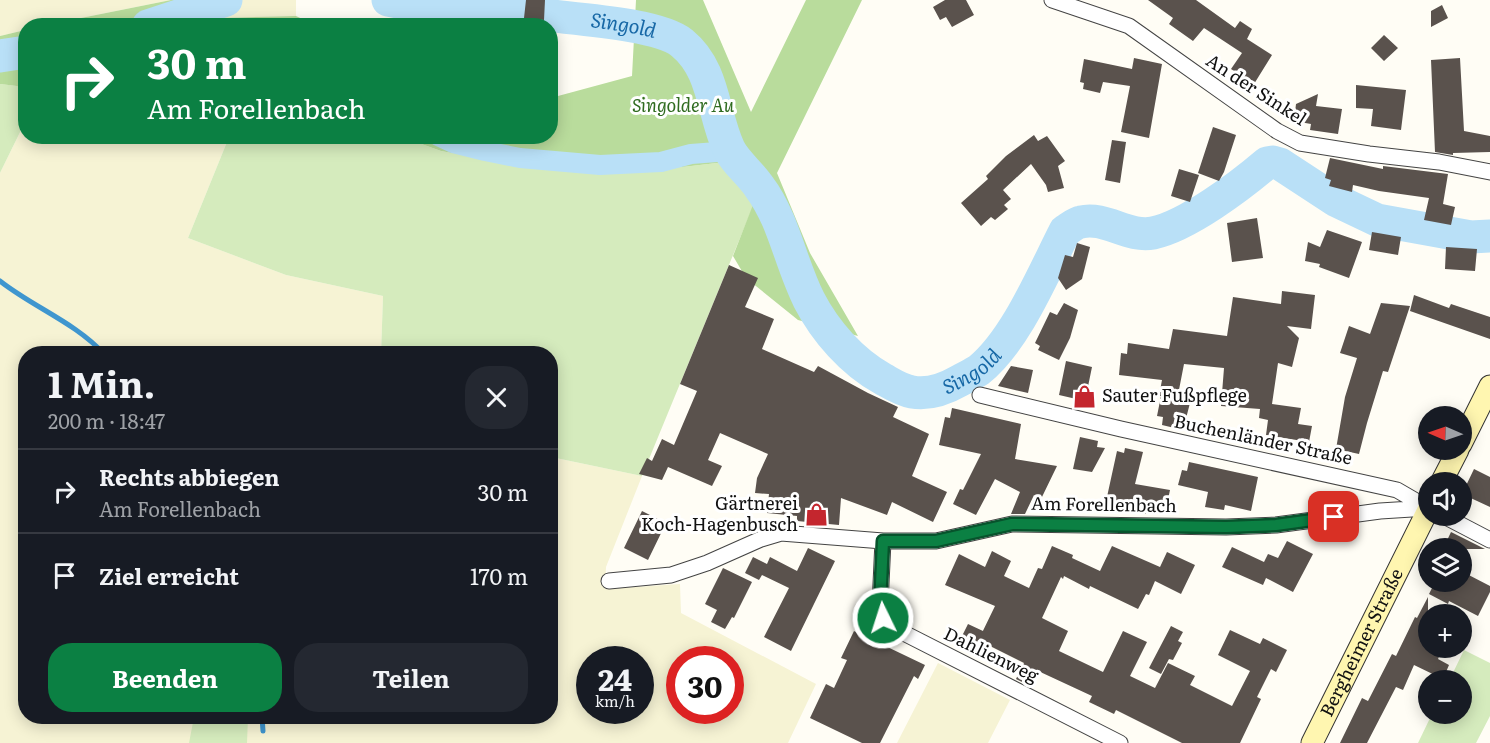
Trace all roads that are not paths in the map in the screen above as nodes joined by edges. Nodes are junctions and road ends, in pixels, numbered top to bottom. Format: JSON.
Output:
{"nodes":[{"id":1,"x":1052,"y":0,"type":"edge"},
{"id":2,"x":1490,"y":172,"type":"edge"},
{"id":3,"x":1490,"y":386,"type":"edge"},
{"id":4,"x":980,"y":395,"type":"dead end"},
{"id":5,"x":1472,"y":422,"type":"edge"},
{"id":6,"x":1418,"y":503,"type":"edge"},
{"id":7,"x":1418,"y":509,"type":"edge"},
{"id":8,"x":1420,"y":526,"type":"edge"},
{"id":9,"x":1463,"y":526,"type":"edge"},
{"id":10,"x":1490,"y":540,"type":"edge"},
{"id":11,"x":883,"y":541,"type":"junction"},
{"id":12,"x":609,"y":581,"type":"dead end"},
{"id":13,"x":1120,"y":743,"type":"edge"},
{"id":14,"x":1312,"y":743,"type":"edge"}],
"edges":[{"from":1,"to":2,"type":"street","name":"An der Sinkel"},
{"from":3,"to":5,"type":"street"},
{"from":4,"to":6,"type":"street","name":"Buchenländer Straße"},
{"from":7,"to":11,"type":"street","name":"Am Forellenbach"},
{"from":8,"to":14,"type":"street","name":"Bergheimer Straße"},
{"from":9,"to":10,"type":"street"},
{"from":11,"to":12,"type":"street","name":"Am Forellenbach"},
{"from":11,"to":13,"type":"street","name":"Dahlienweg"}]}
